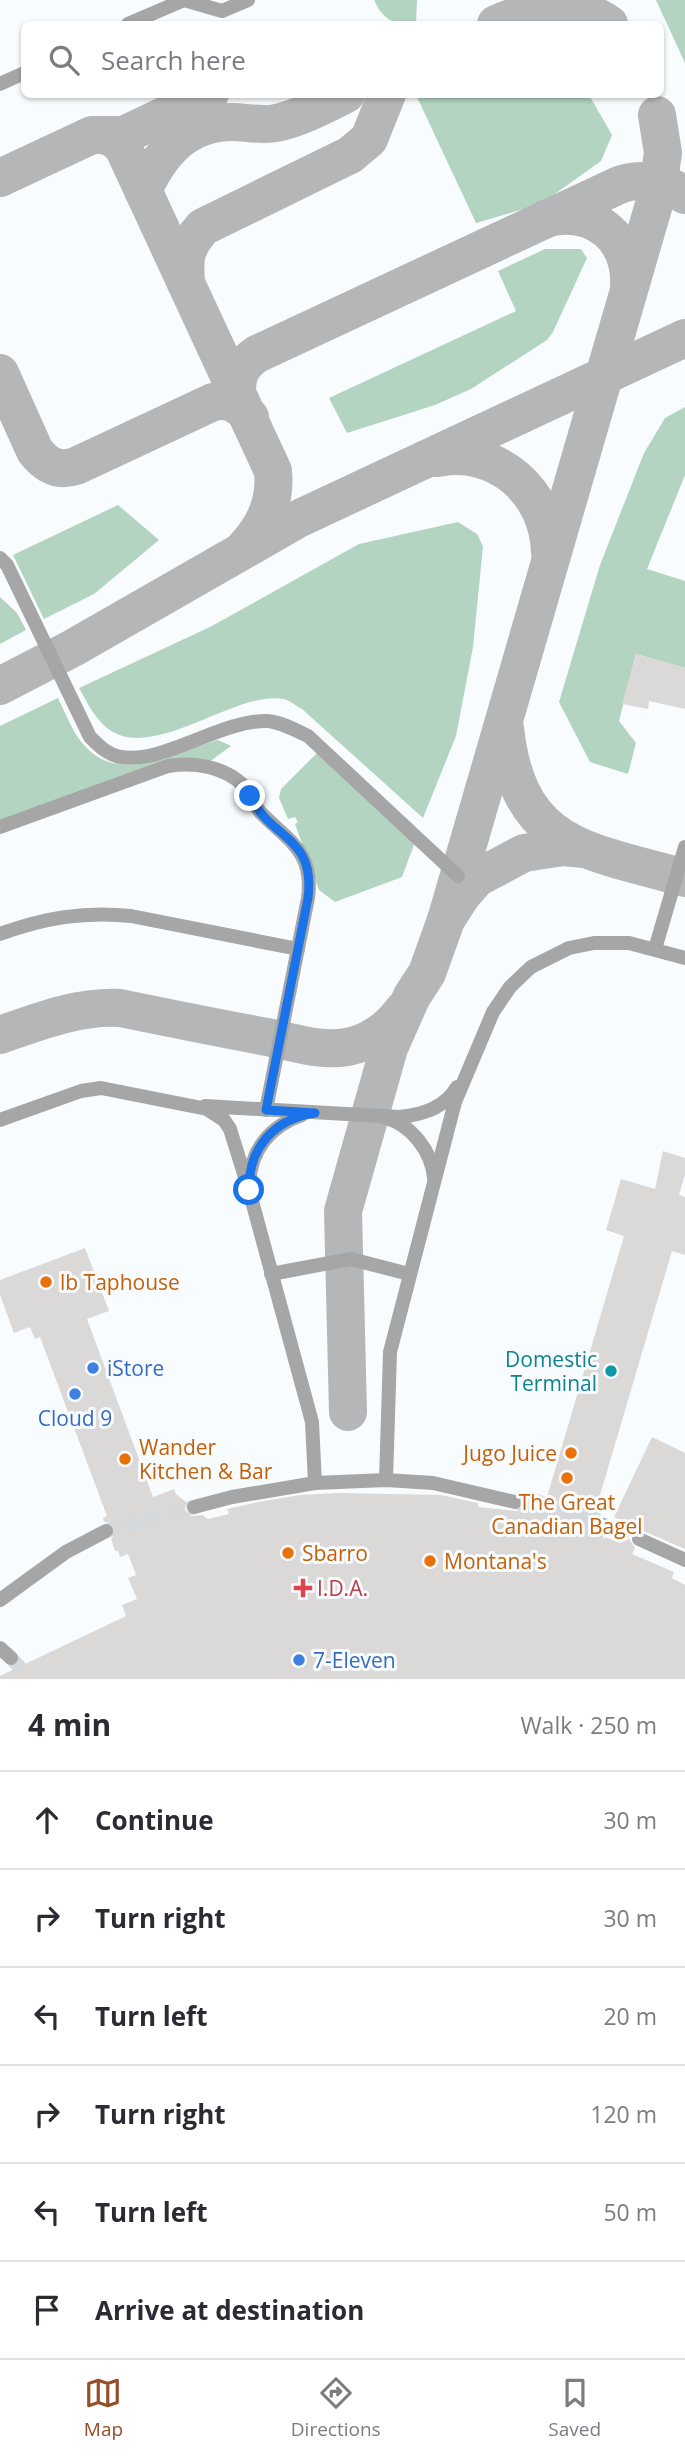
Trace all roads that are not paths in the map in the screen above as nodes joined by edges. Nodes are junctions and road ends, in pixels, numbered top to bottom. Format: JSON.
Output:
{"nodes":[{"id":1,"x":248,"y":0,"type":"edge"},
{"id":2,"x":177,"y":1,"type":"edge"},
{"id":3,"x":134,"y":21,"type":"edge"},
{"id":4,"x":21,"y":74,"type":"edge"},
{"id":5,"x":0,"y":84,"type":"edge"},
{"id":6,"x":0,"y":558,"type":"edge"},
{"id":7,"x":0,"y":827,"type":"edge"},
{"id":8,"x":685,"y":847,"type":"edge"},
{"id":9,"x":458,"y":876,"type":"dead end"},
{"id":10,"x":0,"y":934,"type":"edge"},
{"id":11,"x":298,"y":948,"type":"junction"},
{"id":12,"x":655,"y":949,"type":"junction"},
{"id":13,"x":685,"y":958,"type":"edge"},
{"id":14,"x":464,"y":1077,"type":"junction"},
{"id":15,"x":194,"y":1105,"type":"junction"},
{"id":16,"x":266,"y":1110,"type":"junction"},
{"id":17,"x":315,"y":1113,"type":"junction"},
{"id":18,"x":385,"y":1117,"type":"junction"},
{"id":19,"x":0,"y":1120,"type":"edge"},
{"id":20,"x":433,"y":1185,"type":"junction"},
{"id":21,"x":249,"y":1190,"type":"junction"},
{"id":22,"x":271,"y":1274,"type":"junction"},
{"id":23,"x":409,"y":1274,"type":"junction"},
{"id":24,"x":386,"y":1480,"type":"junction"},
{"id":25,"x":316,"y":1483,"type":"junction"},
{"id":26,"x":515,"y":1502,"type":"tunnel mouth"},
{"id":27,"x":194,"y":1507,"type":"tunnel mouth"},
{"id":28,"x":604,"y":1525,"type":"tunnel mouth"},
{"id":29,"x":106,"y":1531,"type":"tunnel mouth"},
{"id":30,"x":623,"y":1532,"type":"dead end"},
{"id":31,"x":639,"y":1539,"type":"dead end"},
{"id":32,"x":685,"y":1560,"type":"edge"},
{"id":33,"x":0,"y":1600,"type":"edge"},
{"id":34,"x":0,"y":1648,"type":"edge"},
{"id":35,"x":11,"y":1658,"type":"tunnel mouth"}],
"edges":[{"from":1,"to":2,"type":"lane"},
{"from":2,"to":3,"type":"lane"},
{"from":4,"to":5,"type":"lane"},
{"from":6,"to":9,"type":"lane"},
{"from":7,"to":11,"type":"lane"},
{"from":8,"to":12,"type":"lane"},
{"from":10,"to":11,"type":"lane"},
{"from":11,"to":16,"type":"lane"},
{"from":12,"to":13,"type":"lane"},
{"from":12,"to":14,"type":"lane"},
{"from":14,"to":18,"type":"lane"},
{"from":14,"to":20,"type":"lane"},
{"from":15,"to":16,"type":"lane"},
{"from":15,"to":19,"type":"lane"},
{"from":15,"to":21,"type":"lane"},
{"from":16,"to":17,"type":"lane"},
{"from":17,"to":18,"type":"lane"},
{"from":17,"to":21,"type":"lane"},
{"from":18,"to":20,"type":"lane"},
{"from":20,"to":23,"type":"lane"},
{"from":21,"to":22,"type":"lane"},
{"from":22,"to":23,"type":"lane"},
{"from":22,"to":25,"type":"lane"},
{"from":23,"to":24,"type":"lane"},
{"from":24,"to":25,"type":"lane"},
{"from":24,"to":26,"type":"lane"},
{"from":25,"to":27,"type":"lane"},
{"from":28,"to":30,"type":"lane"},
{"from":29,"to":33,"type":"lane"},
{"from":31,"to":32,"type":"lane"},
{"from":34,"to":35,"type":"lane"}]}
